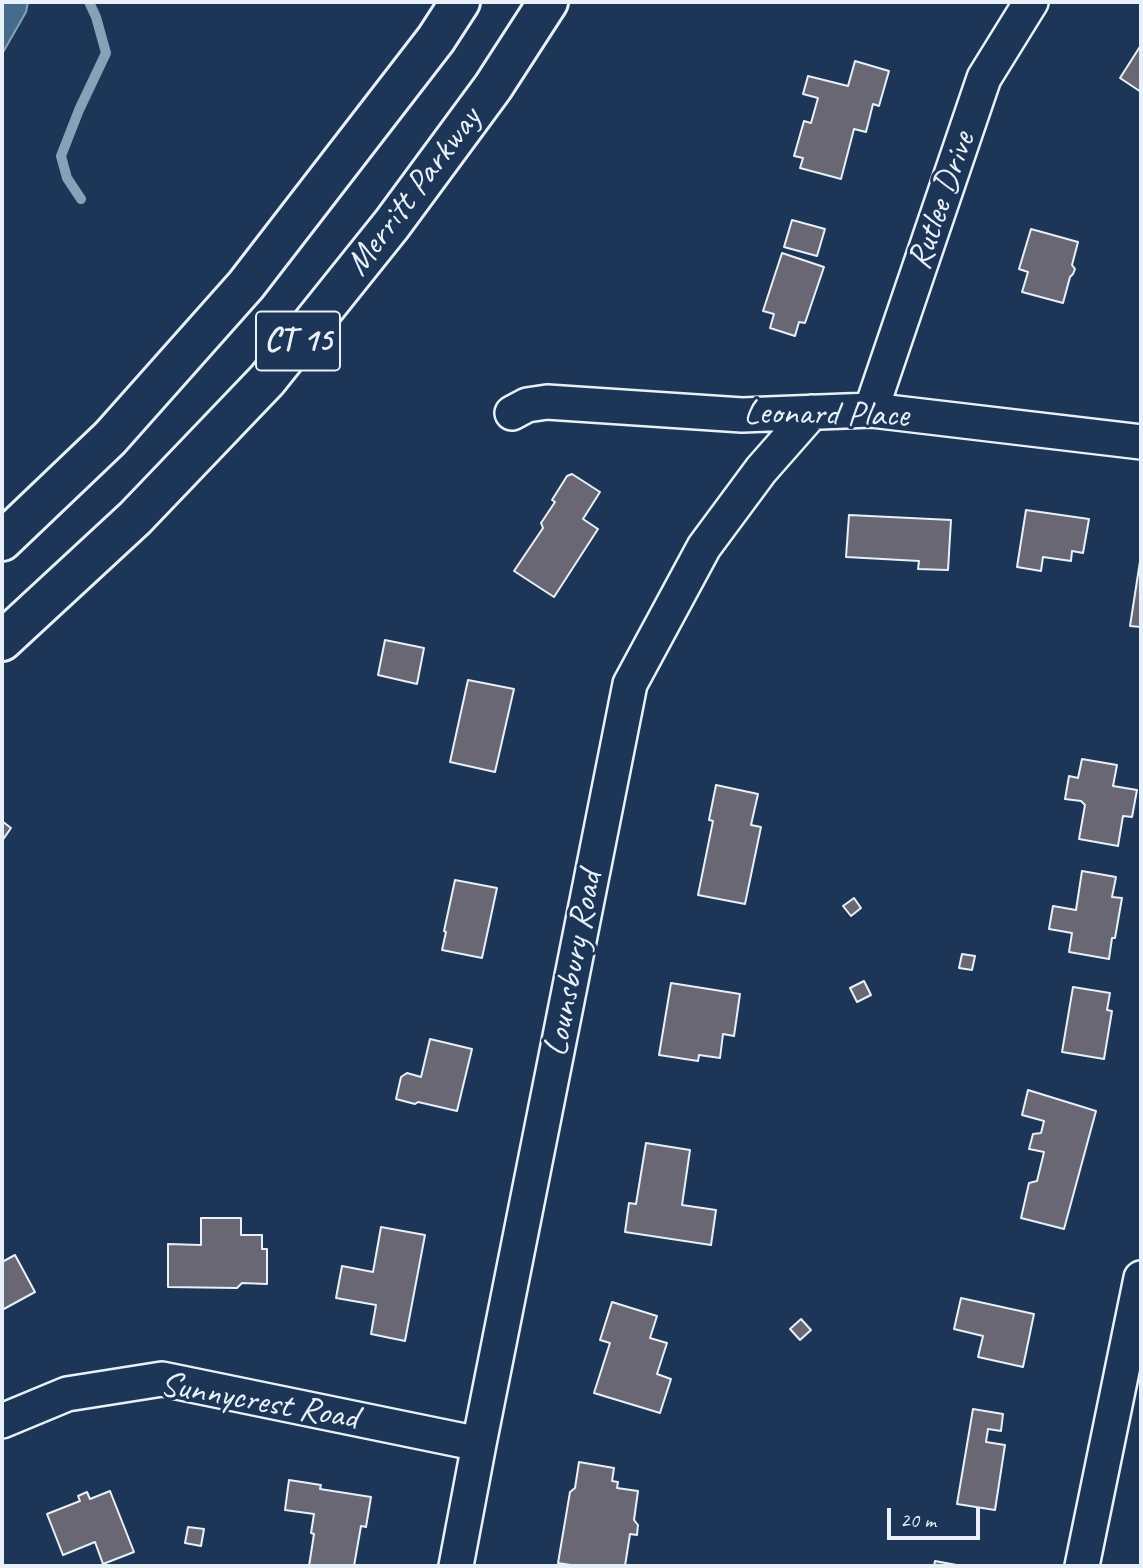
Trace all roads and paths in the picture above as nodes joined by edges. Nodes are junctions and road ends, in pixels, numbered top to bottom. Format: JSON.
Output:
{"nodes":[{"id":1,"x":460,"y":2,"type":"edge"},
{"id":2,"x":548,"y":2,"type":"edge"},
{"id":3,"x":1031,"y":2,"type":"edge"},
{"id":4,"x":871,"y":410,"type":"junction"},
{"id":5,"x":812,"y":412,"type":"junction"},
{"id":6,"x":512,"y":413,"type":"dead end"},
{"id":7,"x":1141,"y":442,"type":"edge"},
{"id":8,"x":2,"y":541,"type":"edge"},
{"id":9,"x":2,"y":641,"type":"edge"},
{"id":10,"x":1141,"y":1278,"type":"edge"},
{"id":11,"x":2,"y":1421,"type":"edge"},
{"id":12,"x":478,"y":1444,"type":"junction"},
{"id":13,"x":456,"y":1566,"type":"edge"},
{"id":14,"x":1082,"y":1566,"type":"edge"}],
"edges":[{"from":1,"to":8,"type":"highway","number":"CT 15"},
{"from":2,"to":9,"type":"highway","name":"Merritt Parkway","number":"CT 15"},
{"from":3,"to":4,"type":"street","name":"Rutlee Drive"},
{"from":4,"to":5,"type":"street","name":"Leonard Place"},
{"from":4,"to":7,"type":"street","name":"Leonard Place"},
{"from":5,"to":6,"type":"street","name":"Leonard Place"},
{"from":5,"to":12,"type":"street","name":"Lounsbury Road"},
{"from":10,"to":14,"type":"street"},
{"from":11,"to":12,"type":"street","name":"Sunnycrest Road"},
{"from":12,"to":13,"type":"street","name":"Lounsbury Road"}]}
